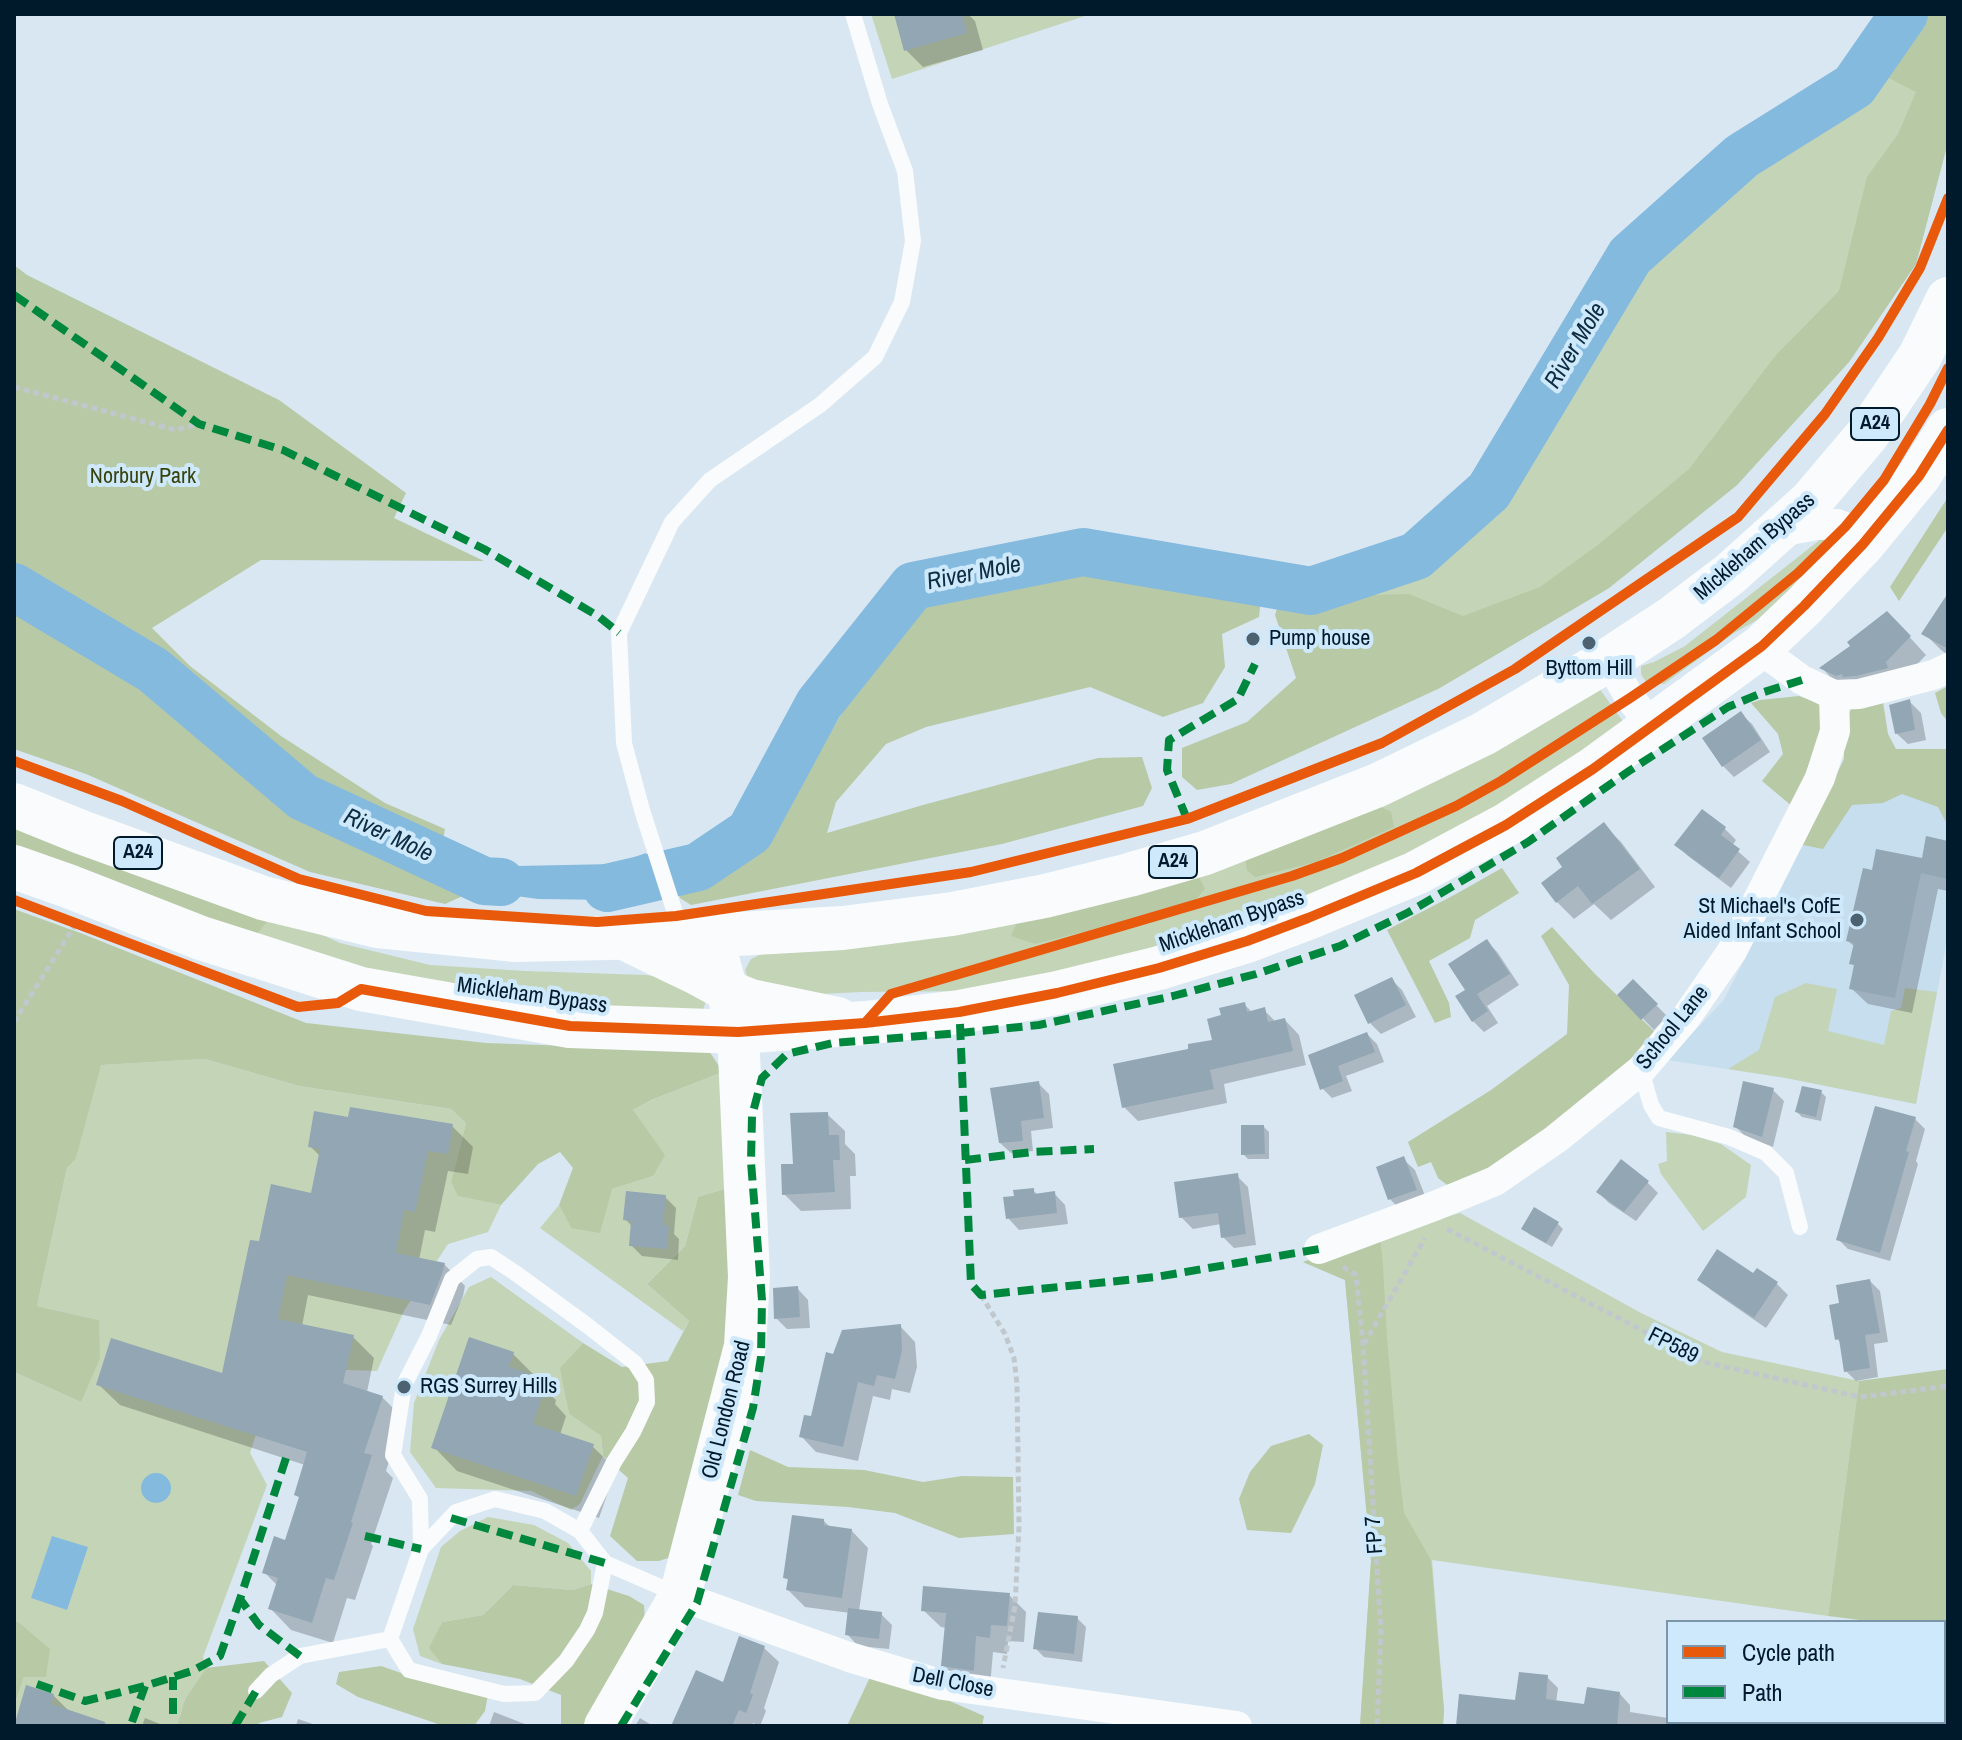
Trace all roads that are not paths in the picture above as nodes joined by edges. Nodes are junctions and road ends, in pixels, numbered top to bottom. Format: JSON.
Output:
{"nodes":[{"id":1,"x":853,"y":14,"type":"edge"},
{"id":2,"x":1948,"y":299,"type":"edge"},
{"id":3,"x":1948,"y":430,"type":"edge"},
{"id":4,"x":1777,"y":532,"type":"junction"},
{"id":5,"x":1863,"y":544,"type":"junction"},
{"id":6,"x":1762,"y":646,"type":"junction"},
{"id":7,"x":1608,"y":660,"type":"junction"},
{"id":8,"x":1948,"y":668,"type":"edge"},
{"id":9,"x":1834,"y":695,"type":"junction"},
{"id":10,"x":1652,"y":726,"type":"junction"},
{"id":11,"x":14,"y":805,"type":"edge"},
{"id":12,"x":14,"y":867,"type":"edge"},
{"id":13,"x":688,"y":926,"type":"junction"},
{"id":14,"x":624,"y":939,"type":"junction"},
{"id":15,"x":733,"y":1011,"type":"junction"},
{"id":16,"x":1641,"y":1070,"type":"junction"},
{"id":17,"x":1800,"y":1227,"type":"dead end"},
{"id":18,"x":1319,"y":1249,"type":"road end"},
{"id":19,"x":580,"y":1531,"type":"junction"},
{"id":20,"x":421,"y":1549,"type":"junction"},
{"id":21,"x":605,"y":1563,"type":"junction"},
{"id":22,"x":680,"y":1596,"type":"junction"},
{"id":23,"x":390,"y":1639,"type":"junction"},
{"id":24,"x":256,"y":1691,"type":"dead end"},
{"id":25,"x":605,"y":1726,"type":"edge"},
{"id":26,"x":1237,"y":1726,"type":"edge"}],
"edges":[{"from":1,"to":13,"type":"lane"},
{"from":2,"to":4,"type":"highway","name":"Mickleham Bypass","number":"A24"},
{"from":3,"to":5,"type":"highway","name":"Mickleham Bypass","number":"A24"},
{"from":4,"to":5,"type":"street"},
{"from":4,"to":7,"type":"highway","name":"Mickleham Bypass","number":"A24"},
{"from":5,"to":6,"type":"highway","name":"Mickleham Bypass","number":"A24"},
{"from":6,"to":9,"type":"street"},
{"from":6,"to":10,"type":"highway","name":"Mickleham Bypass","number":"A24"},
{"from":7,"to":10,"type":"street"},
{"from":7,"to":13,"type":"highway","name":"Mickleham Bypass","number":"A24"},
{"from":8,"to":9,"type":"street"},
{"from":9,"to":16,"type":"street","name":"School Lane"},
{"from":10,"to":15,"type":"highway","name":"Mickleham Bypass","number":"A24"},
{"from":11,"to":14,"type":"highway","name":"Mickleham Bypass","number":"A24"},
{"from":12,"to":15,"type":"highway","name":"Mickleham Bypass","number":"A24"},
{"from":13,"to":14,"type":"highway","name":"Mickleham Bypass","number":"A24"},
{"from":13,"to":15,"type":"main road","name":"Old London Road"},
{"from":14,"to":15,"type":"main road"},
{"from":15,"to":22,"type":"main road","name":"Old London Road"},
{"from":16,"to":17,"type":"lane"},
{"from":16,"to":18,"type":"street","name":"School Lane"},
{"from":19,"to":20,"type":"lane"},
{"from":19,"to":20,"type":"lane"},
{"from":19,"to":21,"type":"lane"},
{"from":20,"to":23,"type":"lane"},
{"from":21,"to":22,"type":"lane"},
{"from":21,"to":23,"type":"lane"},
{"from":22,"to":25,"type":"main road","name":"Old London Road"},
{"from":22,"to":26,"type":"street","name":"Dell Close"},
{"from":23,"to":24,"type":"lane"}]}
